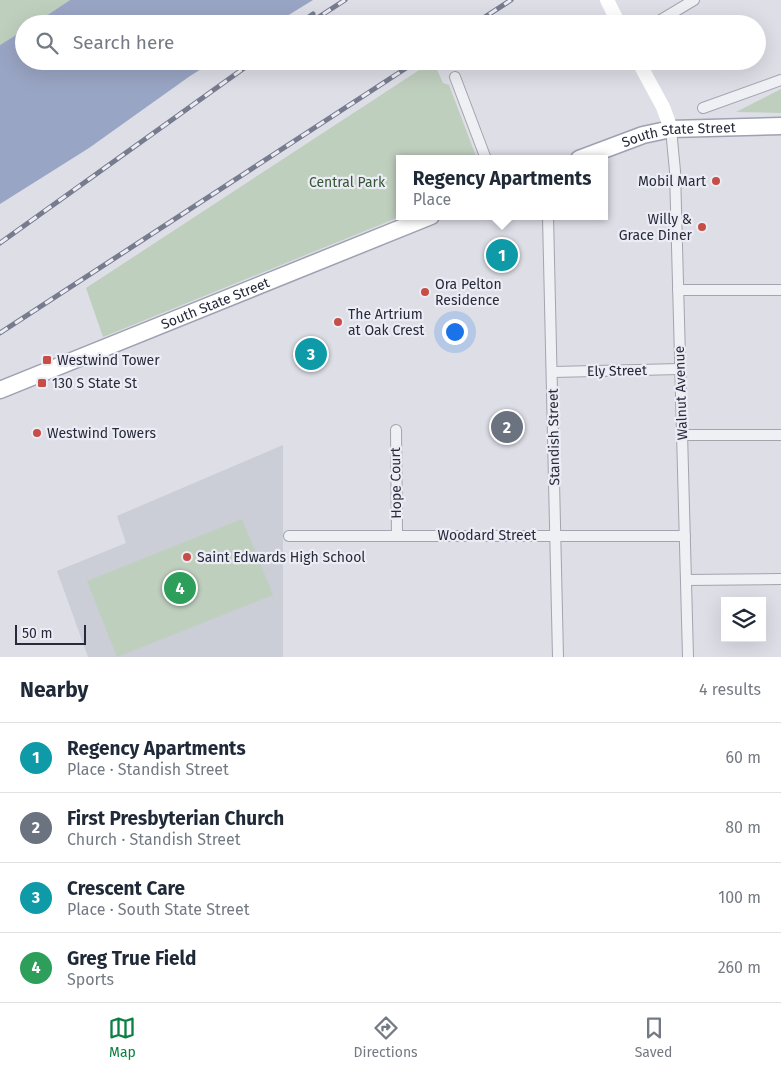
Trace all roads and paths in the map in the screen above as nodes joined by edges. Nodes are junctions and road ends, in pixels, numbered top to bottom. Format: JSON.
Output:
{"nodes":[{"id":1,"x":607,"y":0,"type":"edge"},
{"id":2,"x":694,"y":0,"type":"edge"},
{"id":3,"x":614,"y":15,"type":"edge"},
{"id":4,"x":669,"y":15,"type":"edge"},
{"id":5,"x":643,"y":70,"type":"edge"},
{"id":6,"x":454,"y":77,"type":"dead end"},
{"id":7,"x":781,"y":80,"type":"edge"},
{"id":8,"x":704,"y":108,"type":"dead end"},
{"id":9,"x":781,"y":126,"type":"edge"},
{"id":10,"x":671,"y":129,"type":"junction"},
{"id":11,"x":484,"y":155,"type":"edge"},
{"id":12,"x":590,"y":155,"type":"edge"},
{"id":13,"x":421,"y":220,"type":"edge"},
{"id":14,"x":548,"y":220,"type":"edge"},
{"id":15,"x":678,"y":290,"type":"junction"},
{"id":16,"x":781,"y":290,"type":"edge"},
{"id":17,"x":680,"y":370,"type":"junction"},
{"id":18,"x":553,"y":372,"type":"junction"},
{"id":19,"x":0,"y":390,"type":"edge"},
{"id":20,"x":396,"y":430,"type":"dead end"},
{"id":21,"x":682,"y":435,"type":"junction"},
{"id":22,"x":781,"y":435,"type":"edge"},
{"id":23,"x":397,"y":535,"type":"junction"},
{"id":24,"x":289,"y":536,"type":"dead end"},
{"id":25,"x":555,"y":536,"type":"junction"},
{"id":26,"x":685,"y":536,"type":"junction"},
{"id":27,"x":781,"y":579,"type":"edge"},
{"id":28,"x":686,"y":580,"type":"junction"},
{"id":29,"x":558,"y":657,"type":"edge"},
{"id":30,"x":688,"y":657,"type":"edge"}],
"edges":[{"from":1,"to":3,"type":"street"},
{"from":2,"to":4,"type":"street"},
{"from":5,"to":10,"type":"street"},
{"from":6,"to":11,"type":"street"},
{"from":7,"to":8,"type":"street"},
{"from":9,"to":10,"type":"main road","name":"South State Street"},
{"from":10,"to":12,"type":"main road","name":"South State Street"},
{"from":10,"to":15,"type":"street","name":"Walnut Avenue"},
{"from":13,"to":19,"type":"main road","name":"South State Street"},
{"from":14,"to":18,"type":"street","name":"Standish Street"},
{"from":15,"to":16,"type":"street"},
{"from":15,"to":17,"type":"street","name":"Walnut Avenue"},
{"from":17,"to":18,"type":"street","name":"Ely Street"},
{"from":17,"to":21,"type":"street","name":"Walnut Avenue"},
{"from":18,"to":25,"type":"street","name":"Standish Street"},
{"from":20,"to":23,"type":"street","name":"Hope Court"},
{"from":21,"to":22,"type":"street"},
{"from":21,"to":26,"type":"street","name":"Walnut Avenue"},
{"from":23,"to":24,"type":"street","name":"Woodard Street"},
{"from":23,"to":25,"type":"street","name":"Woodard Street"},
{"from":25,"to":26,"type":"street","name":"Woodard Street"},
{"from":25,"to":29,"type":"street","name":"Standish Street"},
{"from":26,"to":28,"type":"street","name":"Walnut Avenue"},
{"from":27,"to":28,"type":"street"},
{"from":28,"to":30,"type":"street","name":"Walnut Avenue"}]}
